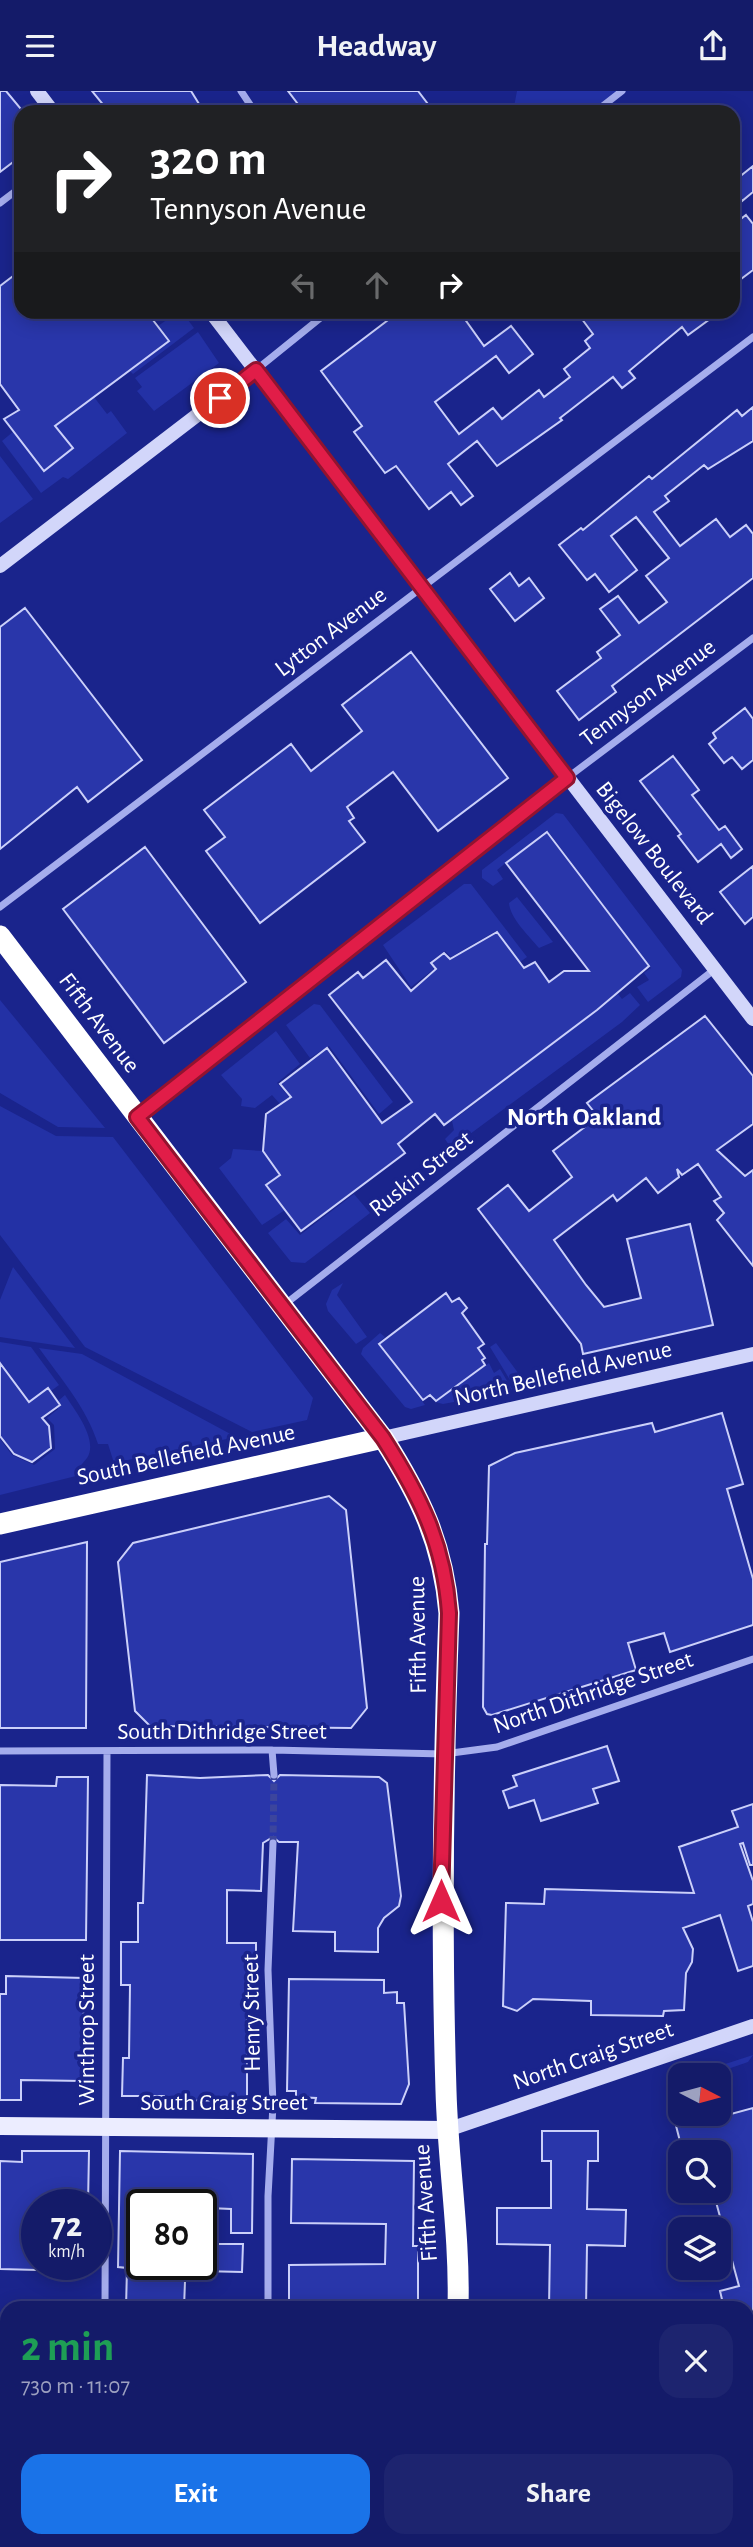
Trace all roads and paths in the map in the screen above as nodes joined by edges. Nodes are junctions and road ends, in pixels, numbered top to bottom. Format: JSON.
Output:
{"nodes":[{"id":1,"x":37,"y":91,"type":"edge"},
{"id":2,"x":622,"y":91,"type":"edge"},
{"id":3,"x":48,"y":105,"type":"edge"},
{"id":4,"x":604,"y":105,"type":"edge"},
{"id":5,"x":14,"y":192,"type":"edge"},
{"id":6,"x":0,"y":203,"type":"edge"},
{"id":7,"x":216,"y":319,"type":"edge"},
{"id":8,"x":319,"y":319,"type":"edge"},
{"id":9,"x":753,"y":337,"type":"edge"},
{"id":10,"x":256,"y":370,"type":"junction"},
{"id":11,"x":0,"y":566,"type":"edge"},
{"id":12,"x":421,"y":587,"type":"junction"},
{"id":13,"x":753,"y":638,"type":"edge"},
{"id":14,"x":567,"y":778,"type":"junction"},
{"id":15,"x":0,"y":907,"type":"edge"},
{"id":16,"x":0,"y":936,"type":"edge"},
{"id":17,"x":715,"y":969,"type":"junction"},
{"id":18,"x":753,"y":1019,"type":"edge"},
{"id":19,"x":137,"y":1117,"type":"junction"},
{"id":20,"x":284,"y":1306,"type":"junction"},
{"id":21,"x":753,"y":1354,"type":"edge"},
{"id":22,"x":383,"y":1438,"type":"junction"},
{"id":23,"x":0,"y":1524,"type":"edge"},
{"id":24,"x":753,"y":1659,"type":"edge"},
{"id":25,"x":272,"y":1750,"type":"junction"},
{"id":26,"x":0,"y":1751,"type":"edge"},
{"id":27,"x":107,"y":1751,"type":"junction"},
{"id":28,"x":444,"y":1754,"type":"junction"},
{"id":29,"x":274,"y":1775,"type":"tunnel mouth"},
{"id":30,"x":273,"y":1843,"type":"tunnel mouth"},
{"id":31,"x":753,"y":2026,"type":"edge"},
{"id":32,"x":0,"y":2126,"type":"edge"},
{"id":33,"x":106,"y":2127,"type":"junction"},
{"id":34,"x":271,"y":2128,"type":"junction"},
{"id":35,"x":447,"y":2130,"type":"junction"},
{"id":36,"x":104,"y":2301,"type":"edge"},
{"id":37,"x":268,"y":2301,"type":"edge"},
{"id":38,"x":458,"y":2301,"type":"edge"}],
"edges":[{"from":1,"to":3,"type":"main road"},
{"from":2,"to":4,"type":"street"},
{"from":5,"to":6,"type":"street"},
{"from":7,"to":10,"type":"main road","name":"Bigelow Boulevard"},
{"from":8,"to":10,"type":"street"},
{"from":9,"to":12,"type":"street","name":"Lytton Avenue"},
{"from":10,"to":11,"type":"main road"},
{"from":10,"to":12,"type":"main road","name":"Bigelow Boulevard"},
{"from":12,"to":14,"type":"main road","name":"Bigelow Boulevard"},
{"from":12,"to":15,"type":"street","name":"Lytton Avenue"},
{"from":13,"to":14,"type":"street","name":"Tennyson Avenue"},
{"from":14,"to":17,"type":"main road","name":"Bigelow Boulevard"},
{"from":14,"to":19,"type":"street","name":"Tennyson Avenue"},
{"from":16,"to":19,"type":"highway","name":"Fifth Avenue"},
{"from":17,"to":18,"type":"main road","name":"Bigelow Boulevard"},
{"from":17,"to":20,"type":"street","name":"Ruskin Street"},
{"from":19,"to":20,"type":"highway","name":"Fifth Avenue"},
{"from":20,"to":22,"type":"highway","name":"Fifth Avenue"},
{"from":21,"to":22,"type":"main road","name":"North Bellefield Avenue"},
{"from":22,"to":23,"type":"highway","name":"South Bellefield Avenue"},
{"from":22,"to":28,"type":"highway","name":"Fifth Avenue"},
{"from":24,"to":28,"type":"street","name":"North Dithridge Street"},
{"from":25,"to":27,"type":"street","name":"South Dithridge Street"},
{"from":25,"to":28,"type":"street","name":"South Dithridge Street"},
{"from":25,"to":29,"type":"street"},
{"from":26,"to":27,"type":"street","name":"South Dithridge Street"},
{"from":27,"to":33,"type":"street","name":"Winthrop Street"},
{"from":28,"to":35,"type":"highway","name":"Fifth Avenue"},
{"from":30,"to":34,"type":"street","name":"Henry Street"},
{"from":31,"to":35,"type":"main road","name":"North Craig Street"},
{"from":32,"to":33,"type":"main road","name":"South Craig Street"},
{"from":33,"to":34,"type":"main road","name":"South Craig Street"},
{"from":33,"to":36,"type":"street","name":"Winthrop Street"},
{"from":34,"to":35,"type":"main road","name":"South Craig Street"},
{"from":34,"to":37,"type":"street","name":"Henry Street"},
{"from":35,"to":38,"type":"highway","name":"Fifth Avenue"}]}
